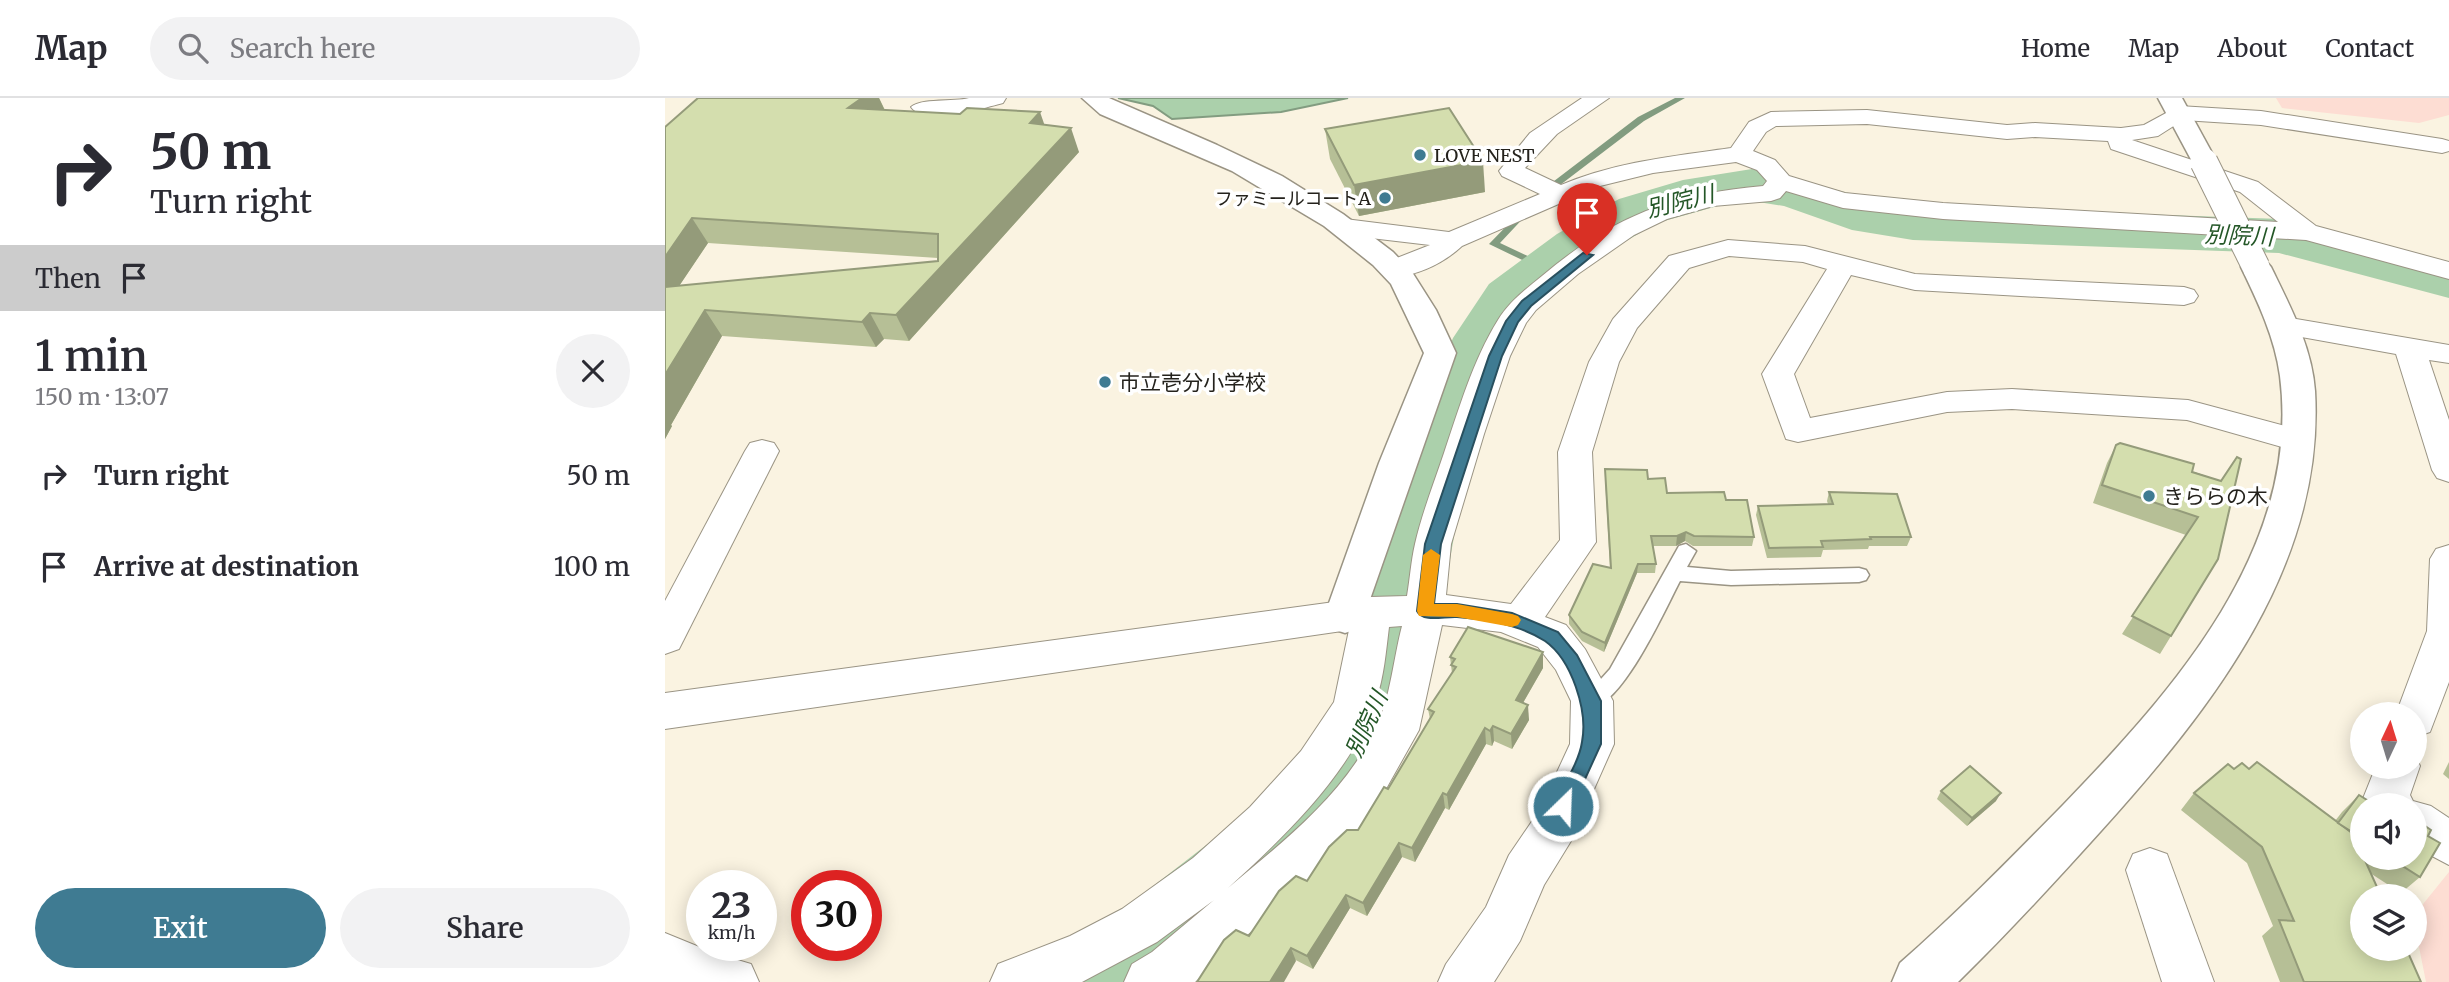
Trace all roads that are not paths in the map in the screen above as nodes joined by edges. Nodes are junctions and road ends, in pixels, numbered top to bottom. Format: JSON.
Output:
{"nodes":[{"id":1,"x":995,"y":98,"type":"edge"},
{"id":2,"x":1094,"y":98,"type":"edge"},
{"id":3,"x":1598,"y":98,"type":"edge"},
{"id":4,"x":2175,"y":106,"type":"edge"},
{"id":5,"x":922,"y":107,"type":"dead end"},
{"id":6,"x":2120,"y":135,"type":"junction"},
{"id":7,"x":2442,"y":146,"type":"dead end"},
{"id":8,"x":1739,"y":154,"type":"junction"},
{"id":9,"x":1780,"y":181,"type":"junction"},
{"id":10,"x":1559,"y":193,"type":"junction"},
{"id":11,"x":1345,"y":227,"type":"junction"},
{"id":12,"x":2307,"y":232,"type":"junction"},
{"id":13,"x":1452,"y":240,"type":"junction"},
{"id":14,"x":1843,"y":265,"type":"junction"},
{"id":15,"x":1394,"y":269,"type":"junction"},
{"id":16,"x":2449,"y":271,"type":"edge"},
{"id":17,"x":2184,"y":296,"type":"dead end"},
{"id":18,"x":2284,"y":326,"type":"junction"},
{"id":19,"x":2409,"y":347,"type":"junction"},
{"id":20,"x":2449,"y":354,"type":"edge"},
{"id":21,"x":2296,"y":440,"type":"junction"},
{"id":22,"x":762,"y":451,"type":"dead end"},
{"id":23,"x":2449,"y":470,"type":"edge"},
{"id":24,"x":1686,"y":551,"type":"dead end"},
{"id":25,"x":2449,"y":559,"type":"edge"},
{"id":26,"x":1674,"y":573,"type":"junction"},
{"id":27,"x":1859,"y":575,"type":"dead end"},
{"id":28,"x":1423,"y":611,"type":"junction"},
{"id":29,"x":1364,"y":614,"type":"junction"},
{"id":30,"x":1518,"y":623,"type":"junction"},
{"id":31,"x":665,"y":638,"type":"edge"},
{"id":32,"x":1591,"y":701,"type":"junction"},
{"id":33,"x":2421,"y":702,"type":"edge"},
{"id":34,"x":665,"y":711,"type":"edge"},
{"id":35,"x":2427,"y":829,"type":"edge"},
{"id":36,"x":2449,"y":844,"type":"edge"},
{"id":37,"x":2150,"y":870,"type":"dead end"},
{"id":38,"x":665,"y":958,"type":"edge"},
{"id":39,"x":719,"y":981,"type":"edge"},
{"id":40,"x":1016,"y":982,"type":"edge"},
{"id":41,"x":1150,"y":982,"type":"edge"},
{"id":42,"x":1464,"y":982,"type":"edge"},
{"id":43,"x":1919,"y":982,"type":"edge"},
{"id":44,"x":2188,"y":982,"type":"edge"}],
"edges":[{"from":1,"to":5,"type":"street"},
{"from":2,"to":11,"type":"street"},
{"from":3,"to":10,"type":"street"},
{"from":4,"to":6,"type":"street"},
{"from":4,"to":7,"type":"street"},
{"from":4,"to":18,"type":"street","bridge":true},
{"from":6,"to":8,"type":"street"},
{"from":6,"to":12,"type":"street"},
{"from":8,"to":9,"type":"street"},
{"from":8,"to":10,"type":"street"},
{"from":9,"to":12,"type":"street"},
{"from":9,"to":28,"type":"street"},
{"from":10,"to":13,"type":"street"},
{"from":11,"to":13,"type":"street"},
{"from":11,"to":15,"type":"street"},
{"from":12,"to":16,"type":"street"},
{"from":13,"to":15,"type":"street"},
{"from":14,"to":17,"type":"street"},
{"from":14,"to":21,"type":"street"},
{"from":14,"to":30,"type":"street"},
{"from":15,"to":29,"type":"street"},
{"from":18,"to":19,"type":"street"},
{"from":18,"to":21,"type":"street"},
{"from":19,"to":20,"type":"street"},
{"from":19,"to":23,"type":"street"},
{"from":21,"to":43,"type":"street"},
{"from":22,"to":31,"type":"street"},
{"from":24,"to":26,"type":"lane"},
{"from":25,"to":33,"type":"street"},
{"from":26,"to":27,"type":"lane"},
{"from":26,"to":32,"type":"lane"},
{"from":28,"to":29,"type":"street"},
{"from":28,"to":30,"type":"street"},
{"from":28,"to":41,"type":"street"},
{"from":29,"to":34,"type":"street"},
{"from":29,"to":40,"type":"street"},
{"from":30,"to":32,"type":"street"},
{"from":32,"to":42,"type":"street"},
{"from":35,"to":36,"type":"street"},
{"from":37,"to":44,"type":"street"},
{"from":38,"to":39,"type":"street"}]}
